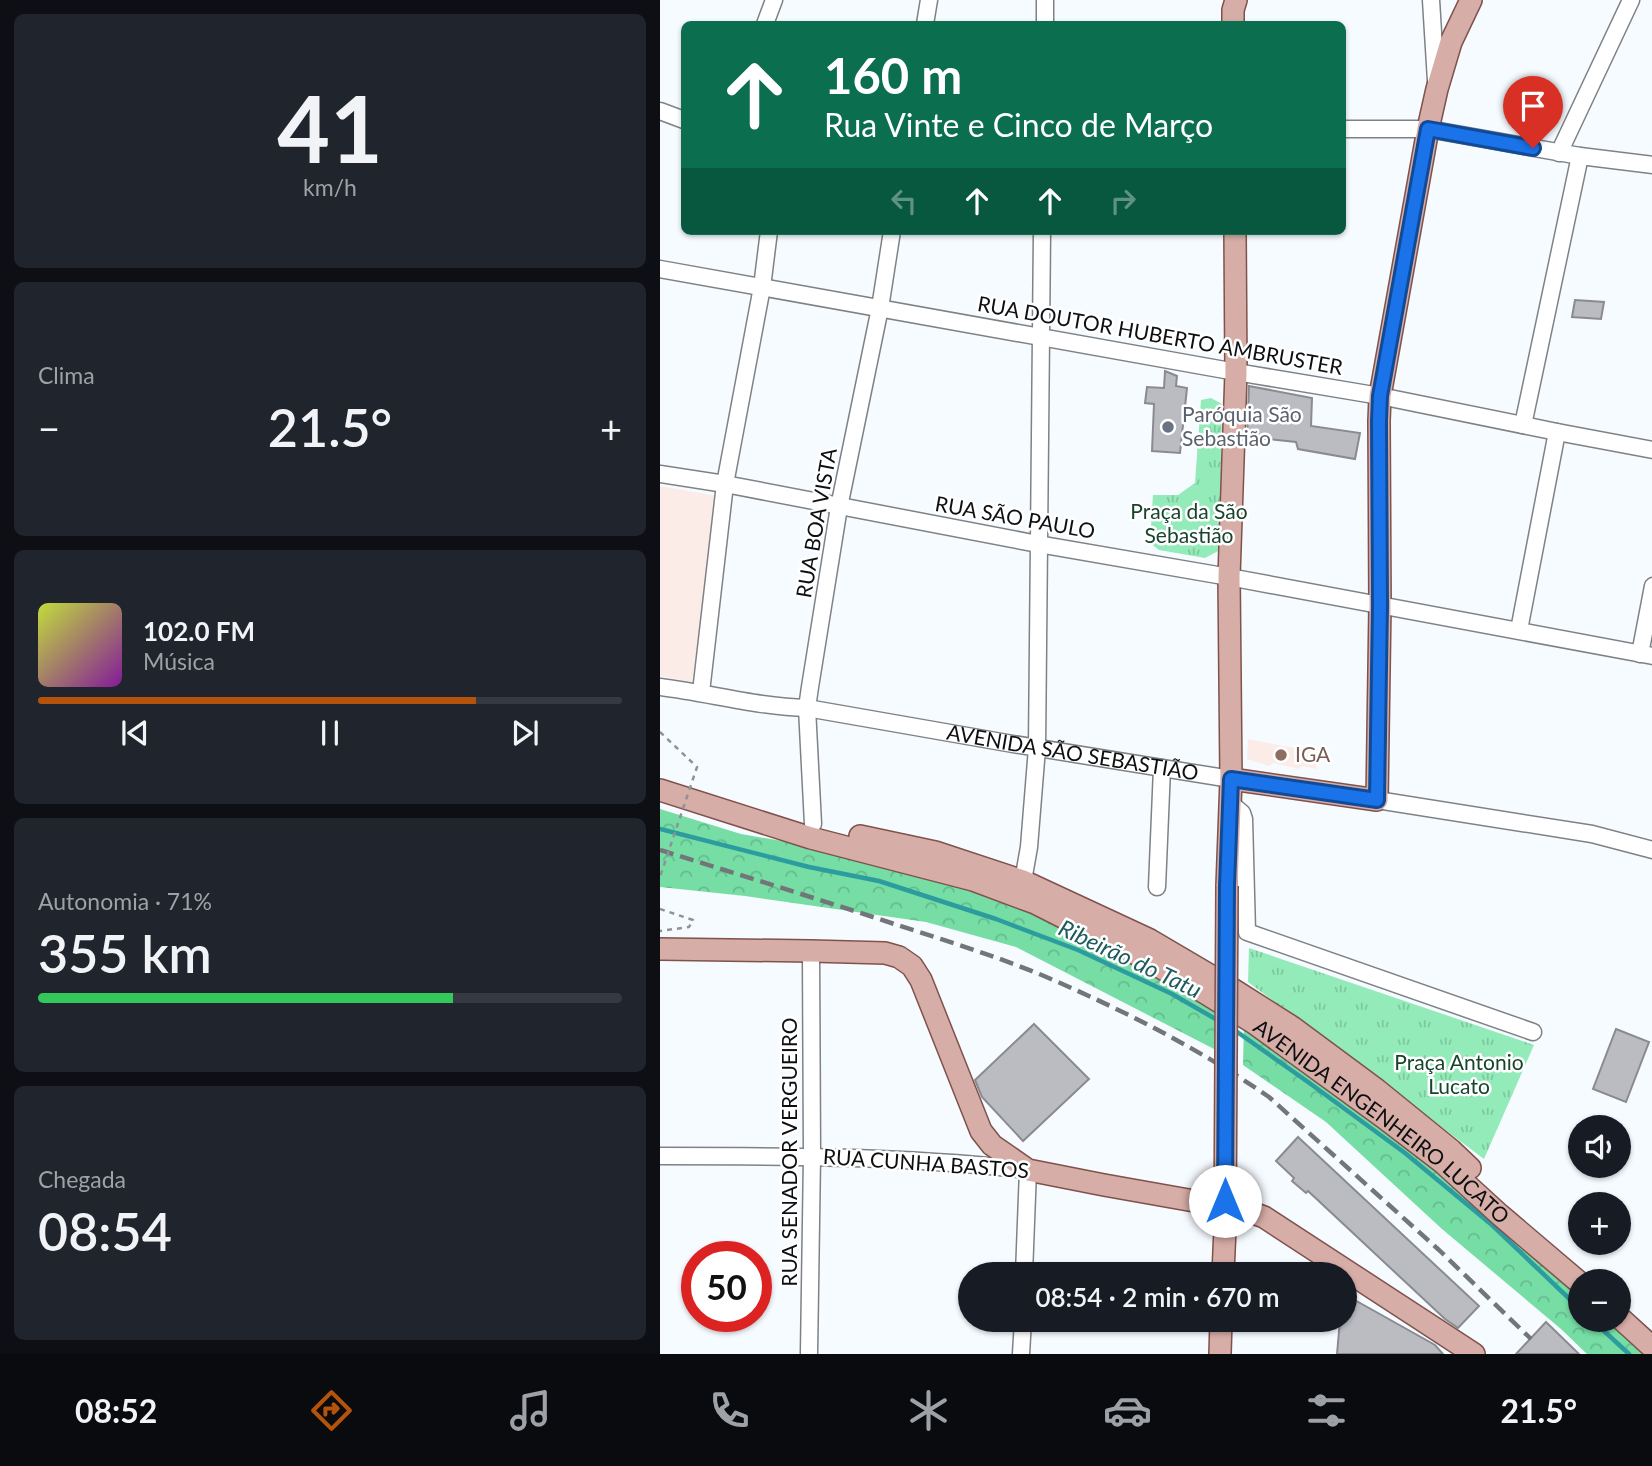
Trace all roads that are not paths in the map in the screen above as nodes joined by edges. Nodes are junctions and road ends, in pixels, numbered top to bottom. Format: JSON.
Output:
{"nodes":[{"id":1,"x":774,"y":0,"type":"edge"},
{"id":2,"x":929,"y":0,"type":"edge"},
{"id":3,"x":1045,"y":0,"type":"edge"},
{"id":4,"x":1431,"y":0,"type":"edge"},
{"id":5,"x":1471,"y":0,"type":"edge"},
{"id":6,"x":1631,"y":0,"type":"edge"},
{"id":7,"x":766,"y":21,"type":"edge"},
{"id":8,"x":926,"y":21,"type":"edge"},
{"id":9,"x":1045,"y":21,"type":"edge"},
{"id":10,"x":1437,"y":89,"type":"junction"},
{"id":11,"x":660,"y":111,"type":"edge"},
{"id":12,"x":681,"y":119,"type":"edge"},
{"id":13,"x":1346,"y":129,"type":"edge"},
{"id":14,"x":1428,"y":129,"type":"junction"},
{"id":15,"x":1559,"y":153,"type":"junction"},
{"id":16,"x":1580,"y":156,"type":"junction"},
{"id":17,"x":1652,"y":165,"type":"edge"},
{"id":18,"x":768,"y":235,"type":"edge"},
{"id":19,"x":891,"y":235,"type":"edge"},
{"id":20,"x":1042,"y":235,"type":"edge"},
{"id":21,"x":1235,"y":235,"type":"edge"},
{"id":22,"x":660,"y":269,"type":"edge"},
{"id":23,"x":762,"y":287,"type":"junction"},
{"id":24,"x":880,"y":309,"type":"junction"},
{"id":25,"x":1041,"y":337,"type":"junction"},
{"id":26,"x":1236,"y":372,"type":"junction"},
{"id":27,"x":1380,"y":396,"type":"junction"},
{"id":28,"x":1523,"y":425,"type":"junction"},
{"id":29,"x":1557,"y":432,"type":"junction"},
{"id":30,"x":1652,"y":450,"type":"edge"},
{"id":31,"x":660,"y":474,"type":"edge"},
{"id":32,"x":725,"y":484,"type":"junction"},
{"id":33,"x":839,"y":507,"type":"junction"},
{"id":34,"x":1039,"y":544,"type":"junction"},
{"id":35,"x":1229,"y":577,"type":"junction"},
{"id":36,"x":1652,"y":586,"type":"edge"},
{"id":37,"x":1380,"y":605,"type":"junction"},
{"id":38,"x":1519,"y":630,"type":"junction"},
{"id":39,"x":1646,"y":654,"type":"edge"},
{"id":40,"x":660,"y":687,"type":"edge"},
{"id":41,"x":701,"y":692,"type":"junction"},
{"id":42,"x":807,"y":708,"type":"junction"},
{"id":43,"x":1037,"y":748,"type":"junction"},
{"id":44,"x":1162,"y":768,"type":"junction"},
{"id":45,"x":1231,"y":779,"type":"junction"},
{"id":46,"x":660,"y":790,"type":"edge"},
{"id":47,"x":1377,"y":800,"type":"junction"},
{"id":48,"x":1230,"y":803,"type":"junction"},
{"id":49,"x":812,"y":831,"type":"junction"},
{"id":50,"x":1652,"y":850,"type":"edge"},
{"id":51,"x":973,"y":880,"type":"junction"},
{"id":52,"x":1023,"y":881,"type":"junction"},
{"id":53,"x":1157,"y":887,"type":"dead end"},
{"id":54,"x":660,"y":949,"type":"edge"},
{"id":55,"x":811,"y":951,"type":"junction"},
{"id":56,"x":1533,"y":1032,"type":"dead end"},
{"id":57,"x":981,"y":1131,"type":"junction"},
{"id":58,"x":660,"y":1156,"type":"edge"},
{"id":59,"x":812,"y":1156,"type":"junction"},
{"id":60,"x":967,"y":1163,"type":"junction"},
{"id":61,"x":1028,"y":1170,"type":"junction"},
{"id":62,"x":1024,"y":1262,"type":"edge"},
{"id":63,"x":1224,"y":1262,"type":"edge"},
{"id":64,"x":1570,"y":1269,"type":"edge"},
{"id":65,"x":1568,"y":1271,"type":"edge"},
{"id":66,"x":1631,"y":1329,"type":"edge"},
{"id":67,"x":1022,"y":1332,"type":"edge"},
{"id":68,"x":1221,"y":1332,"type":"edge"},
{"id":69,"x":1451,"y":1345,"type":"edge"},
{"id":70,"x":1652,"y":1349,"type":"edge"},
{"id":71,"x":809,"y":1354,"type":"edge"},
{"id":72,"x":1021,"y":1354,"type":"edge"},
{"id":73,"x":1220,"y":1354,"type":"edge"},
{"id":74,"x":1474,"y":1354,"type":"edge"}],
"edges":[{"from":1,"to":7,"type":"street"},
{"from":2,"to":8,"type":"street"},
{"from":3,"to":9,"type":"street"},
{"from":4,"to":10,"type":"street"},
{"from":5,"to":10,"type":"main road"},
{"from":6,"to":15,"type":"street"},
{"from":10,"to":14,"type":"main road"},
{"from":11,"to":12,"type":"street"},
{"from":13,"to":14,"type":"street"},
{"from":14,"to":15,"type":"street"},
{"from":14,"to":27,"type":"main road"},
{"from":15,"to":16,"type":"street"},
{"from":16,"to":17,"type":"street"},
{"from":16,"to":28,"type":"street"},
{"from":18,"to":23,"type":"street"},
{"from":19,"to":24,"type":"street","name":"RUA BOA VISTA"},
{"from":20,"to":25,"type":"street"},
{"from":21,"to":26,"type":"main road"},
{"from":22,"to":23,"type":"street","name":"RUA DOUTOR HUBERTO AMBRUSTER"},
{"from":23,"to":24,"type":"street","name":"RUA DOUTOR HUBERTO AMBRUSTER"},
{"from":23,"to":32,"type":"street"},
{"from":24,"to":25,"type":"street","name":"RUA DOUTOR HUBERTO AMBRUSTER"},
{"from":24,"to":33,"type":"street","name":"RUA BOA VISTA"},
{"from":25,"to":26,"type":"street","name":"RUA DOUTOR HUBERTO AMBRUSTER"},
{"from":25,"to":34,"type":"street"},
{"from":26,"to":27,"type":"street","name":"RUA DOUTOR HUBERTO AMBRUSTER"},
{"from":26,"to":35,"type":"main road"},
{"from":27,"to":28,"type":"street","name":"RUA DOUTOR HUBERTO AMBRUSTER"},
{"from":27,"to":37,"type":"main road"},
{"from":28,"to":29,"type":"street","name":"RUA DOUTOR HUBERTO AMBRUSTER"},
{"from":29,"to":30,"type":"street","name":"RUA DOUTOR HUBERTO AMBRUSTER"},
{"from":29,"to":38,"type":"street"},
{"from":31,"to":32,"type":"street","name":"RUA SÃO PAULO"},
{"from":32,"to":33,"type":"street","name":"RUA SÃO PAULO"},
{"from":32,"to":41,"type":"street"},
{"from":33,"to":34,"type":"street","name":"RUA SÃO PAULO"},
{"from":33,"to":42,"type":"street","name":"RUA BOA VISTA"},
{"from":34,"to":35,"type":"street","name":"RUA SÃO PAULO"},
{"from":34,"to":43,"type":"street"},
{"from":35,"to":37,"type":"street","name":"RUA SÃO PAULO"},
{"from":35,"to":45,"type":"main road"},
{"from":36,"to":39,"type":"street"},
{"from":37,"to":38,"type":"street","name":"RUA SÃO PAULO"},
{"from":37,"to":47,"type":"main road"},
{"from":38,"to":39,"type":"street","name":"RUA SÃO PAULO"},
{"from":40,"to":41,"type":"street","name":"AVENIDA SÃO SEBASTIÃO"},
{"from":41,"to":42,"type":"street","name":"AVENIDA SÃO SEBASTIÃO"},
{"from":42,"to":43,"type":"street","name":"AVENIDA SÃO SEBASTIÃO"},
{"from":42,"to":49,"type":"street","name":"RUA BOA VISTA"},
{"from":43,"to":44,"type":"street","name":"AVENIDA SÃO SEBASTIÃO"},
{"from":43,"to":52,"type":"street"},
{"from":44,"to":45,"type":"street","name":"AVENIDA SÃO SEBASTIÃO"},
{"from":44,"to":53,"type":"street"},
{"from":45,"to":47,"type":"main road","name":"AVENIDA SÃO SEBASTIÃO"},
{"from":45,"to":48,"type":"main road"},
{"from":46,"to":49,"type":"main road","name":"AVENIDA ENGENHEIRO LUCATO"},
{"from":47,"to":50,"type":"street","name":"AVENIDA SÃO SEBASTIÃO"},
{"from":48,"to":56,"type":"street"},
{"from":48,"to":63,"type":"main road","bridge":true},
{"from":49,"to":51,"type":"main road","name":"AVENIDA ENGENHEIRO LUCATO"},
{"from":49,"to":52,"type":"main road","name":"AVENIDA ENGENHEIRO LUCATO"},
{"from":51,"to":52,"type":"main road"},
{"from":51,"to":65,"type":"main road","name":"AVENIDA ENGENHEIRO LUCATO"},
{"from":52,"to":64,"type":"main road","name":"AVENIDA ENGENHEIRO LUCATO"},
{"from":54,"to":55,"type":"main road"},
{"from":55,"to":57,"type":"main road"},
{"from":55,"to":59,"type":"street","name":"RUA SENADOR VERGUEIRO"},
{"from":57,"to":60,"type":"street"},
{"from":57,"to":61,"type":"main road"},
{"from":58,"to":59,"type":"street","name":"RUA CUNHA BASTOS"},
{"from":59,"to":60,"type":"street","name":"RUA CUNHA BASTOS"},
{"from":59,"to":71,"type":"street","name":"RUA SENADOR VERGUEIRO"},
{"from":60,"to":61,"type":"street","name":"RUA CUNHA BASTOS"},
{"from":61,"to":62,"type":"street"},
{"from":61,"to":69,"type":"main road","name":"RUA CUNHA BASTOS"},
{"from":66,"to":70,"type":"main road"},
{"from":67,"to":72,"type":"street"},
{"from":68,"to":73,"type":"main road"},
{"from":69,"to":74,"type":"main road","name":"RUA CUNHA BASTOS"}]}
